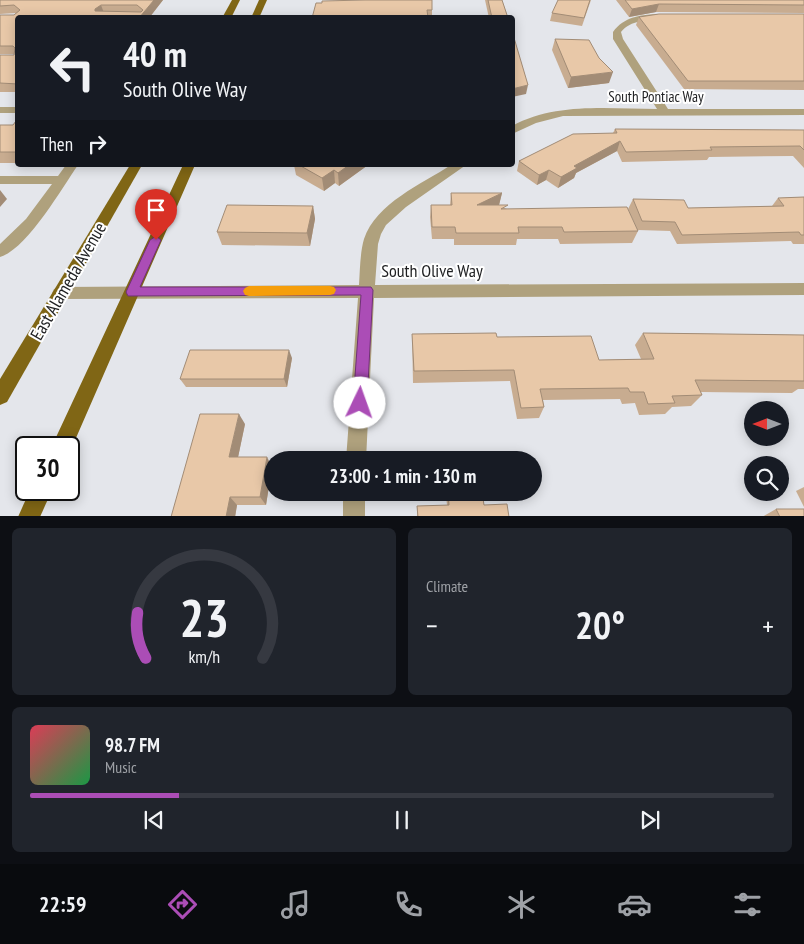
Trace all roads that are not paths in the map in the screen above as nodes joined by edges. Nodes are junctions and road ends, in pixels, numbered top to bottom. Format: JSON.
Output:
{"nodes":[{"id":1,"x":236,"y":0,"type":"edge"},
{"id":2,"x":263,"y":0,"type":"edge"},
{"id":3,"x":228,"y":15,"type":"edge"},
{"id":4,"x":256,"y":15,"type":"edge"},
{"id":5,"x":666,"y":17,"type":"edge"},
{"id":6,"x":0,"y":110,"type":"edge"},
{"id":7,"x":15,"y":110,"type":"edge"},
{"id":8,"x":664,"y":112,"type":"junction"},
{"id":9,"x":804,"y":112,"type":"edge"},
{"id":10,"x":515,"y":128,"type":"edge"},
{"id":11,"x":71,"y":167,"type":"edge"},
{"id":12,"x":135,"y":167,"type":"edge"},
{"id":13,"x":189,"y":167,"type":"edge"},
{"id":14,"x":457,"y":167,"type":"edge"},
{"id":15,"x":0,"y":180,"type":"edge"},
{"id":16,"x":62,"y":180,"type":"junction"},
{"id":17,"x":0,"y":252,"type":"edge"},
{"id":18,"x":804,"y":289,"type":"edge"},
{"id":19,"x":367,"y":290,"type":"junction"},
{"id":20,"x":132,"y":292,"type":"junction"},
{"id":21,"x":60,"y":293,"type":"junction"},
{"id":22,"x":0,"y":396,"type":"edge"},
{"id":23,"x":66,"y":436,"type":"edge"},
{"id":24,"x":357,"y":451,"type":"edge"},
{"id":25,"x":36,"y":501,"type":"edge"},
{"id":26,"x":354,"y":501,"type":"edge"},
{"id":27,"x":29,"y":516,"type":"edge"},
{"id":28,"x":354,"y":516,"type":"edge"}],
"edges":[{"from":1,"to":3,"type":"main road"},
{"from":2,"to":4,"type":"main road"},
{"from":5,"to":8,"type":"street"},
{"from":6,"to":7,"type":"street"},
{"from":8,"to":9,"type":"street","name":"South Pontiac Way"},
{"from":8,"to":10,"type":"street","name":"South Pontiac Way"},
{"from":11,"to":16,"type":"street"},
{"from":12,"to":21,"type":"main road","name":"East Alameda Avenue"},
{"from":13,"to":20,"type":"main road"},
{"from":14,"to":19,"type":"street"},
{"from":15,"to":16,"type":"street"},
{"from":16,"to":17,"type":"street"},
{"from":18,"to":19,"type":"street","name":"South Olive Way"},
{"from":19,"to":20,"type":"street","name":"South Olive Way"},
{"from":19,"to":24,"type":"street"},
{"from":20,"to":21,"type":"street","name":"South Olive Way"},
{"from":20,"to":23,"type":"main road"},
{"from":21,"to":22,"type":"main road","name":"East Alameda Avenue"},
{"from":25,"to":27,"type":"main road"},
{"from":26,"to":28,"type":"street"}]}
